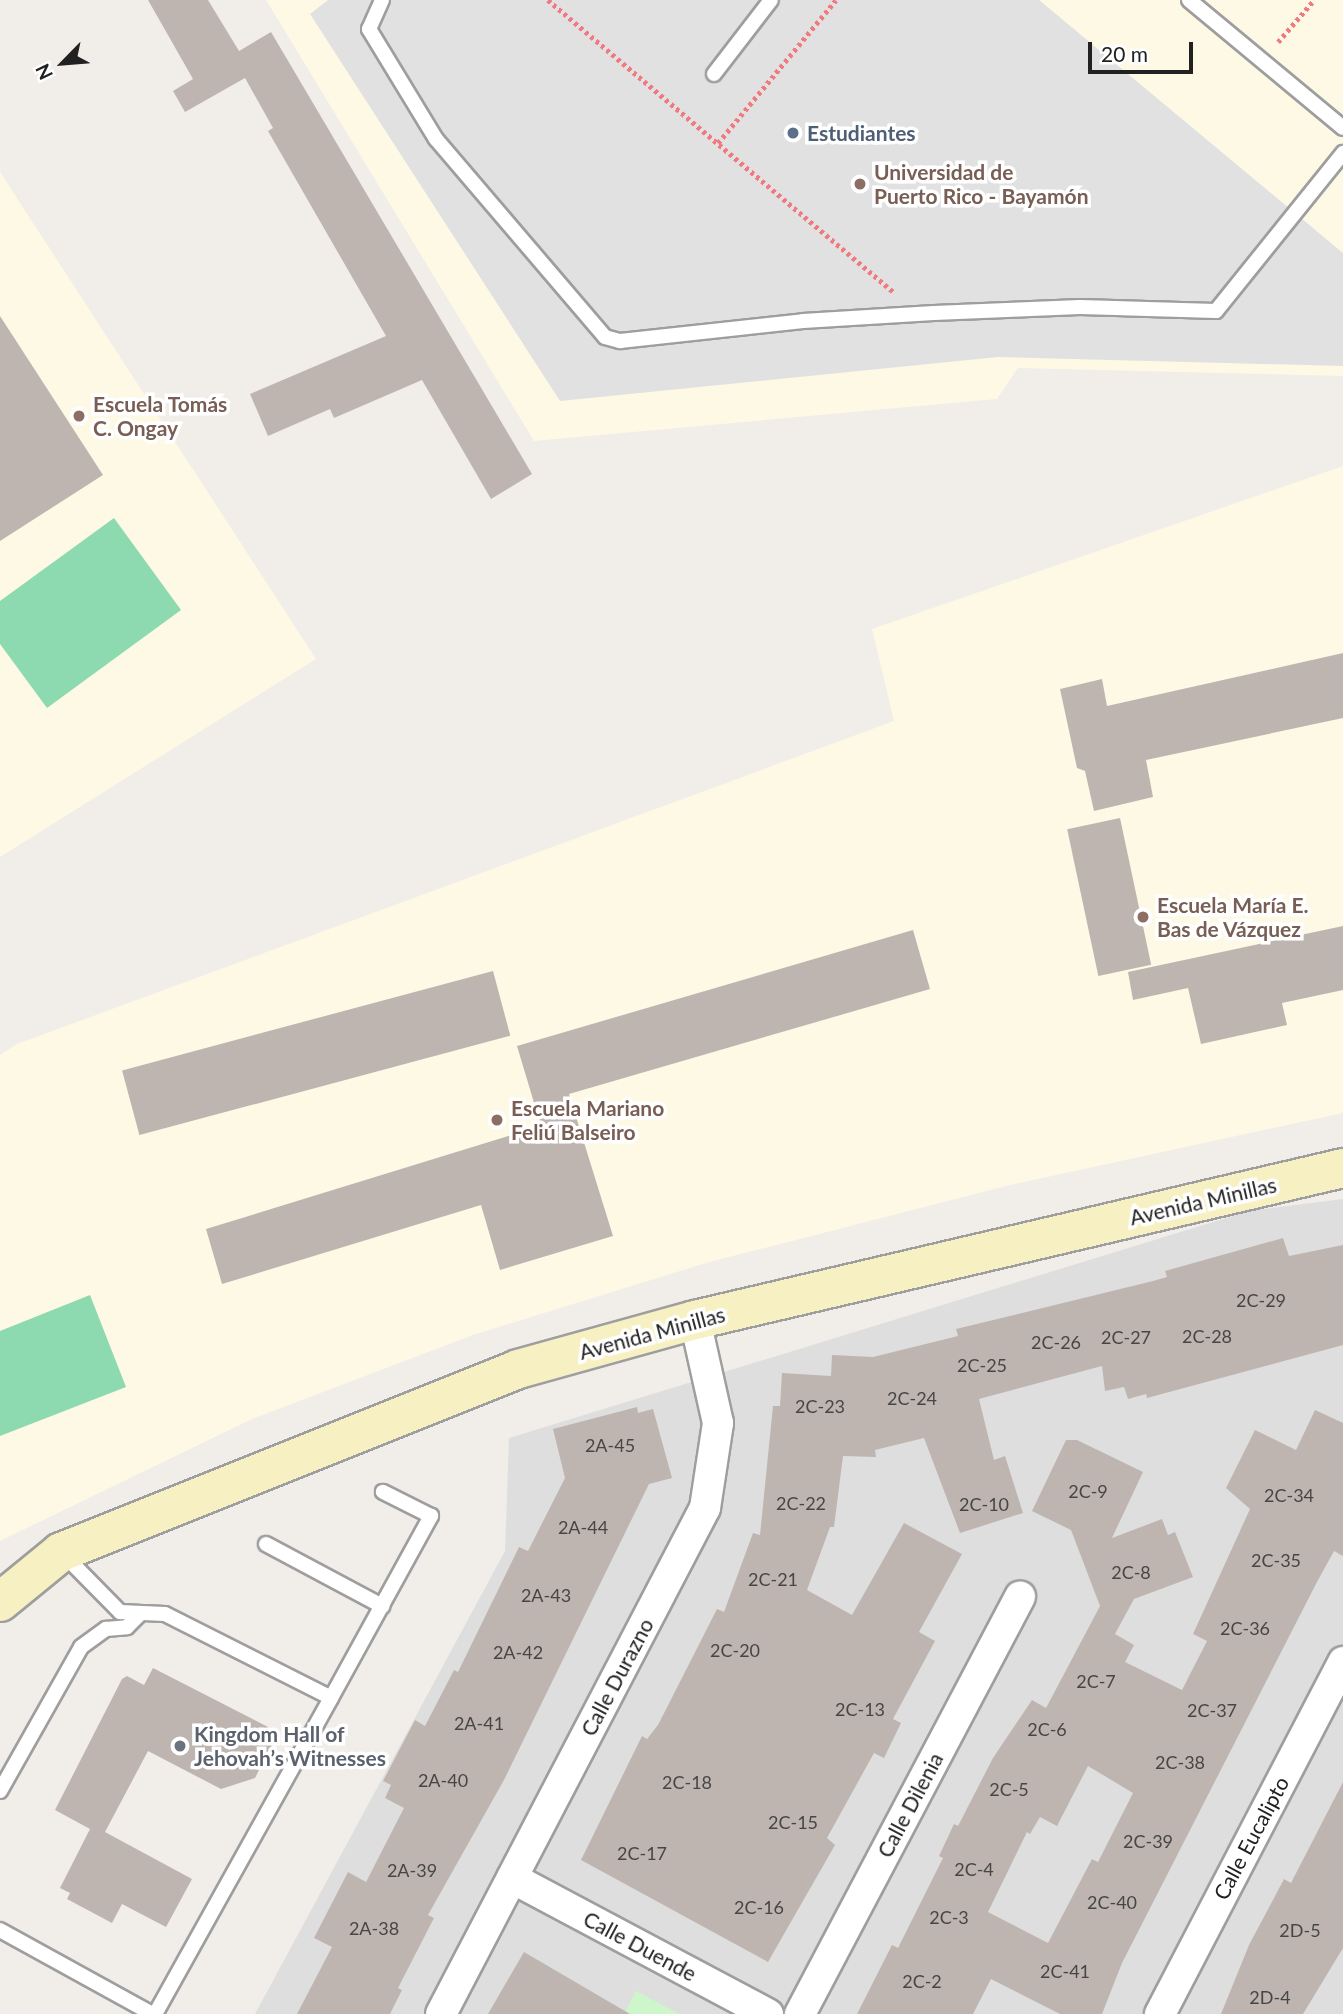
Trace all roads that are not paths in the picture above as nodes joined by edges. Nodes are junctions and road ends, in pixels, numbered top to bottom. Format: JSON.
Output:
{"nodes":[{"id":1,"x":382,"y":0,"type":"edge"},
{"id":2,"x":771,"y":0,"type":"edge"},
{"id":3,"x":1189,"y":0,"type":"edge"},
{"id":4,"x":714,"y":74,"type":"dead end"},
{"id":5,"x":1343,"y":128,"type":"edge"},
{"id":6,"x":1343,"y":153,"type":"edge"},
{"id":7,"x":1343,"y":1168,"type":"edge"},
{"id":8,"x":695,"y":1321,"type":"junction"},
{"id":9,"x":383,"y":1492,"type":"dead end"},
{"id":10,"x":266,"y":1544,"type":"dead end"},
{"id":11,"x":61,"y":1552,"type":"junction"},
{"id":12,"x":1020,"y":1596,"type":"dead end"},
{"id":13,"x":0,"y":1602,"type":"edge"},
{"id":14,"x":382,"y":1606,"type":"junction"},
{"id":15,"x":141,"y":1614,"type":"junction"},
{"id":16,"x":1343,"y":1662,"type":"edge"},
{"id":17,"x":331,"y":1698,"type":"junction"},
{"id":18,"x":0,"y":1791,"type":"edge"},
{"id":19,"x":512,"y":1878,"type":"junction"},
{"id":20,"x":0,"y":1930,"type":"edge"},
{"id":21,"x":154,"y":2014,"type":"edge"},
{"id":22,"x":441,"y":2014,"type":"edge"},
{"id":23,"x":768,"y":2014,"type":"edge"},
{"id":24,"x":800,"y":2014,"type":"edge"},
{"id":25,"x":1160,"y":2014,"type":"edge"}],
"edges":[{"from":1,"to":6,"type":"lane"},
{"from":2,"to":4,"type":"lane"},
{"from":3,"to":5,"type":"lane"},
{"from":7,"to":8,"type":"main road","name":"Avenida Minillas"},
{"from":8,"to":11,"type":"main road","name":"Avenida Minillas"},
{"from":8,"to":19,"type":"street","name":"Calle Durazno"},
{"from":9,"to":14,"type":"lane"},
{"from":10,"to":14,"type":"lane"},
{"from":11,"to":13,"type":"main road","name":"Avenida Minillas"},
{"from":11,"to":15,"type":"lane"},
{"from":12,"to":24,"type":"street","name":"Calle Dilenia"},
{"from":14,"to":17,"type":"lane"},
{"from":15,"to":17,"type":"lane"},
{"from":15,"to":18,"type":"lane"},
{"from":16,"to":25,"type":"street","name":"Calle Eucalipto"},
{"from":17,"to":21,"type":"lane"},
{"from":19,"to":22,"type":"street","name":"Calle Durazno"},
{"from":19,"to":23,"type":"street","name":"Calle Duende"},
{"from":20,"to":21,"type":"lane"}]}
